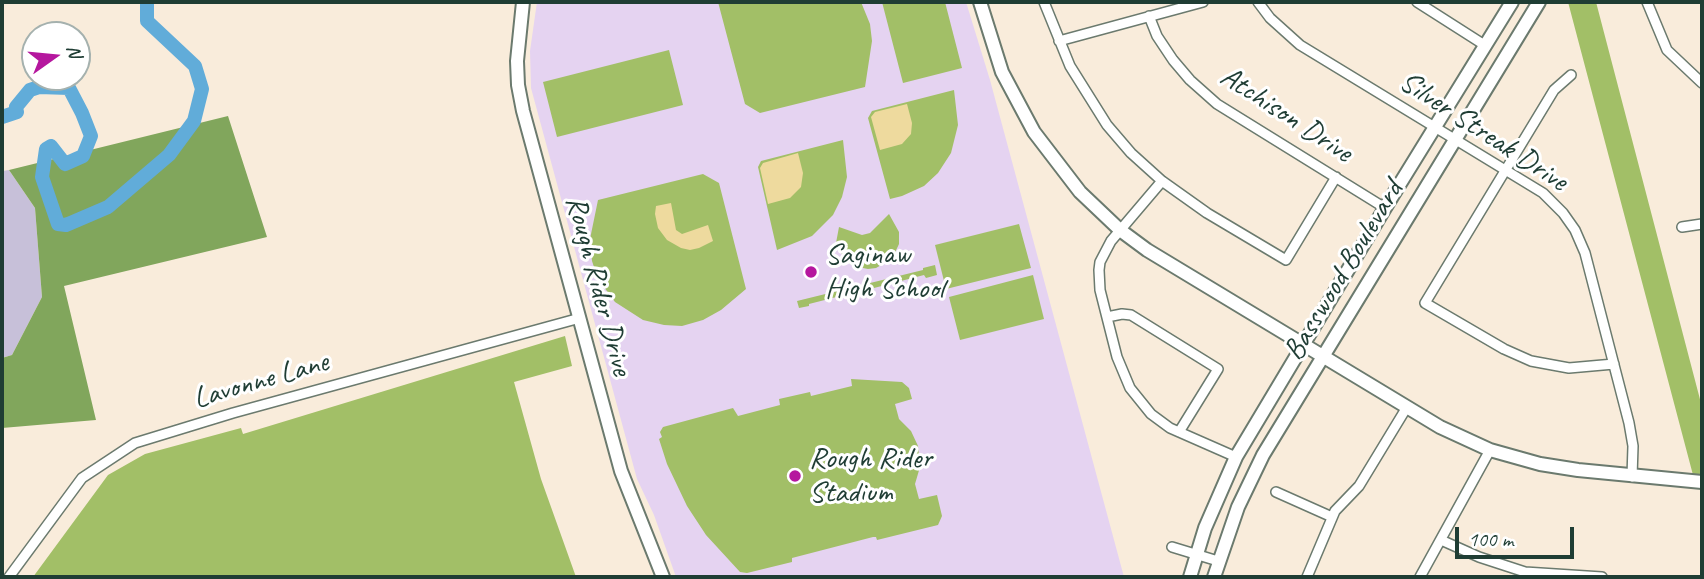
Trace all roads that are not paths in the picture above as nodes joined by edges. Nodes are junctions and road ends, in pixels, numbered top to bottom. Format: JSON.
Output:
{"nodes":[{"id":1,"x":523,"y":2,"type":"edge"},
{"id":2,"x":980,"y":2,"type":"edge"},
{"id":3,"x":1044,"y":2,"type":"edge"},
{"id":4,"x":1203,"y":2,"type":"edge"},
{"id":5,"x":1258,"y":2,"type":"edge"},
{"id":6,"x":1417,"y":2,"type":"edge"},
{"id":7,"x":1512,"y":2,"type":"edge"},
{"id":8,"x":1539,"y":2,"type":"edge"},
{"id":9,"x":1647,"y":2,"type":"edge"},
{"id":10,"x":1149,"y":16,"type":"junction"},
{"id":11,"x":1059,"y":41,"type":"junction"},
{"id":12,"x":1486,"y":46,"type":"junction"},
{"id":13,"x":1571,"y":75,"type":"dead end"},
{"id":14,"x":1702,"y":83,"type":"edge"},
{"id":15,"x":1434,"y":127,"type":"junction"},
{"id":16,"x":1455,"y":140,"type":"junction"},
{"id":17,"x":1506,"y":171,"type":"junction"},
{"id":18,"x":1336,"y":177,"type":"junction"},
{"id":19,"x":1162,"y":181,"type":"junction"},
{"id":20,"x":1385,"y":208,"type":"junction"},
{"id":21,"x":1702,"y":224,"type":"edge"},
{"id":22,"x":1682,"y":227,"type":"dead end"},
{"id":23,"x":1120,"y":230,"type":"junction"},
{"id":24,"x":1107,"y":317,"type":"junction"},
{"id":25,"x":580,"y":318,"type":"junction"},
{"id":26,"x":1304,"y":345,"type":"junction"},
{"id":27,"x":1322,"y":356,"type":"junction"},
{"id":28,"x":1614,"y":364,"type":"junction"},
{"id":29,"x":1407,"y":407,"type":"junction"},
{"id":30,"x":1179,"y":432,"type":"junction"},
{"id":31,"x":1490,"y":450,"type":"junction"},
{"id":32,"x":1236,"y":457,"type":"junction"},
{"id":33,"x":1632,"y":477,"type":"junction"},
{"id":34,"x":1702,"y":482,"type":"edge"},
{"id":35,"x":1276,"y":492,"type":"dead end"},
{"id":36,"x":1332,"y":517,"type":"junction"},
{"id":37,"x":1441,"y":540,"type":"junction"},
{"id":38,"x":1172,"y":547,"type":"dead end"},
{"id":39,"x":1196,"y":555,"type":"junction"},
{"id":40,"x":1218,"y":561,"type":"junction"},
{"id":41,"x":1579,"y":576,"type":"edge"},
{"id":42,"x":9,"y":577,"type":"edge"},
{"id":43,"x":663,"y":577,"type":"edge"},
{"id":44,"x":1190,"y":577,"type":"edge"},
{"id":45,"x":1214,"y":577,"type":"edge"},
{"id":46,"x":1307,"y":577,"type":"edge"},
{"id":47,"x":1420,"y":577,"type":"edge"},
{"id":48,"x":1602,"y":577,"type":"edge"}],
"edges":[{"from":1,"to":25,"type":"street","name":"Rough Rider Drive"},
{"from":2,"to":23,"type":"street"},
{"from":3,"to":11,"type":"street"},
{"from":4,"to":10,"type":"street"},
{"from":5,"to":15,"type":"street","name":"Silver Streak Drive"},
{"from":6,"to":12,"type":"street"},
{"from":7,"to":12,"type":"street","name":"Basswood Boulevard"},
{"from":8,"to":16,"type":"street","name":"Basswood Boulevard"},
{"from":9,"to":14,"type":"street"},
{"from":10,"to":11,"type":"street"},
{"from":10,"to":18,"type":"street","name":"Atchison Drive"},
{"from":11,"to":19,"type":"street"},
{"from":12,"to":15,"type":"street","name":"Basswood Boulevard"},
{"from":13,"to":17,"type":"street"},
{"from":15,"to":16,"type":"street","name":"Silver Streak Drive"},
{"from":15,"to":20,"type":"street","name":"Basswood Boulevard"},
{"from":16,"to":17,"type":"street","name":"Silver Streak Drive"},
{"from":16,"to":27,"type":"street","name":"Basswood Boulevard"},
{"from":17,"to":28,"type":"street","name":"Silver Streak Drive"},
{"from":17,"to":28,"type":"street"},
{"from":18,"to":19,"type":"street"},
{"from":18,"to":20,"type":"street","name":"Atchison Drive"},
{"from":19,"to":23,"type":"street"},
{"from":20,"to":26,"type":"street","name":"Basswood Boulevard"},
{"from":21,"to":22,"type":"street"},
{"from":23,"to":24,"type":"street"},
{"from":23,"to":26,"type":"street"},
{"from":24,"to":30,"type":"street"},
{"from":24,"to":30,"type":"street"},
{"from":25,"to":42,"type":"street","name":"Lavonne Lane"},
{"from":25,"to":43,"type":"street","name":"Rough Rider Drive"},
{"from":26,"to":27,"type":"street"},
{"from":26,"to":32,"type":"street","name":"Basswood Boulevard"},
{"from":27,"to":29,"type":"street"},
{"from":27,"to":40,"type":"street","name":"Basswood Boulevard"},
{"from":28,"to":33,"type":"street","name":"Silver Streak Drive"},
{"from":29,"to":31,"type":"street"},
{"from":29,"to":36,"type":"street"},
{"from":30,"to":32,"type":"street"},
{"from":31,"to":33,"type":"street"},
{"from":31,"to":37,"type":"street"},
{"from":32,"to":39,"type":"street","name":"Basswood Boulevard"},
{"from":33,"to":34,"type":"street"},
{"from":35,"to":36,"type":"street"},
{"from":36,"to":46,"type":"street"},
{"from":37,"to":41,"type":"street"},
{"from":37,"to":47,"type":"street"},
{"from":38,"to":39,"type":"street"},
{"from":39,"to":40,"type":"street"},
{"from":39,"to":44,"type":"street","name":"Basswood Boulevard"},
{"from":40,"to":45,"type":"street","name":"Basswood Boulevard"},
{"from":41,"to":48,"type":"street"}]}
